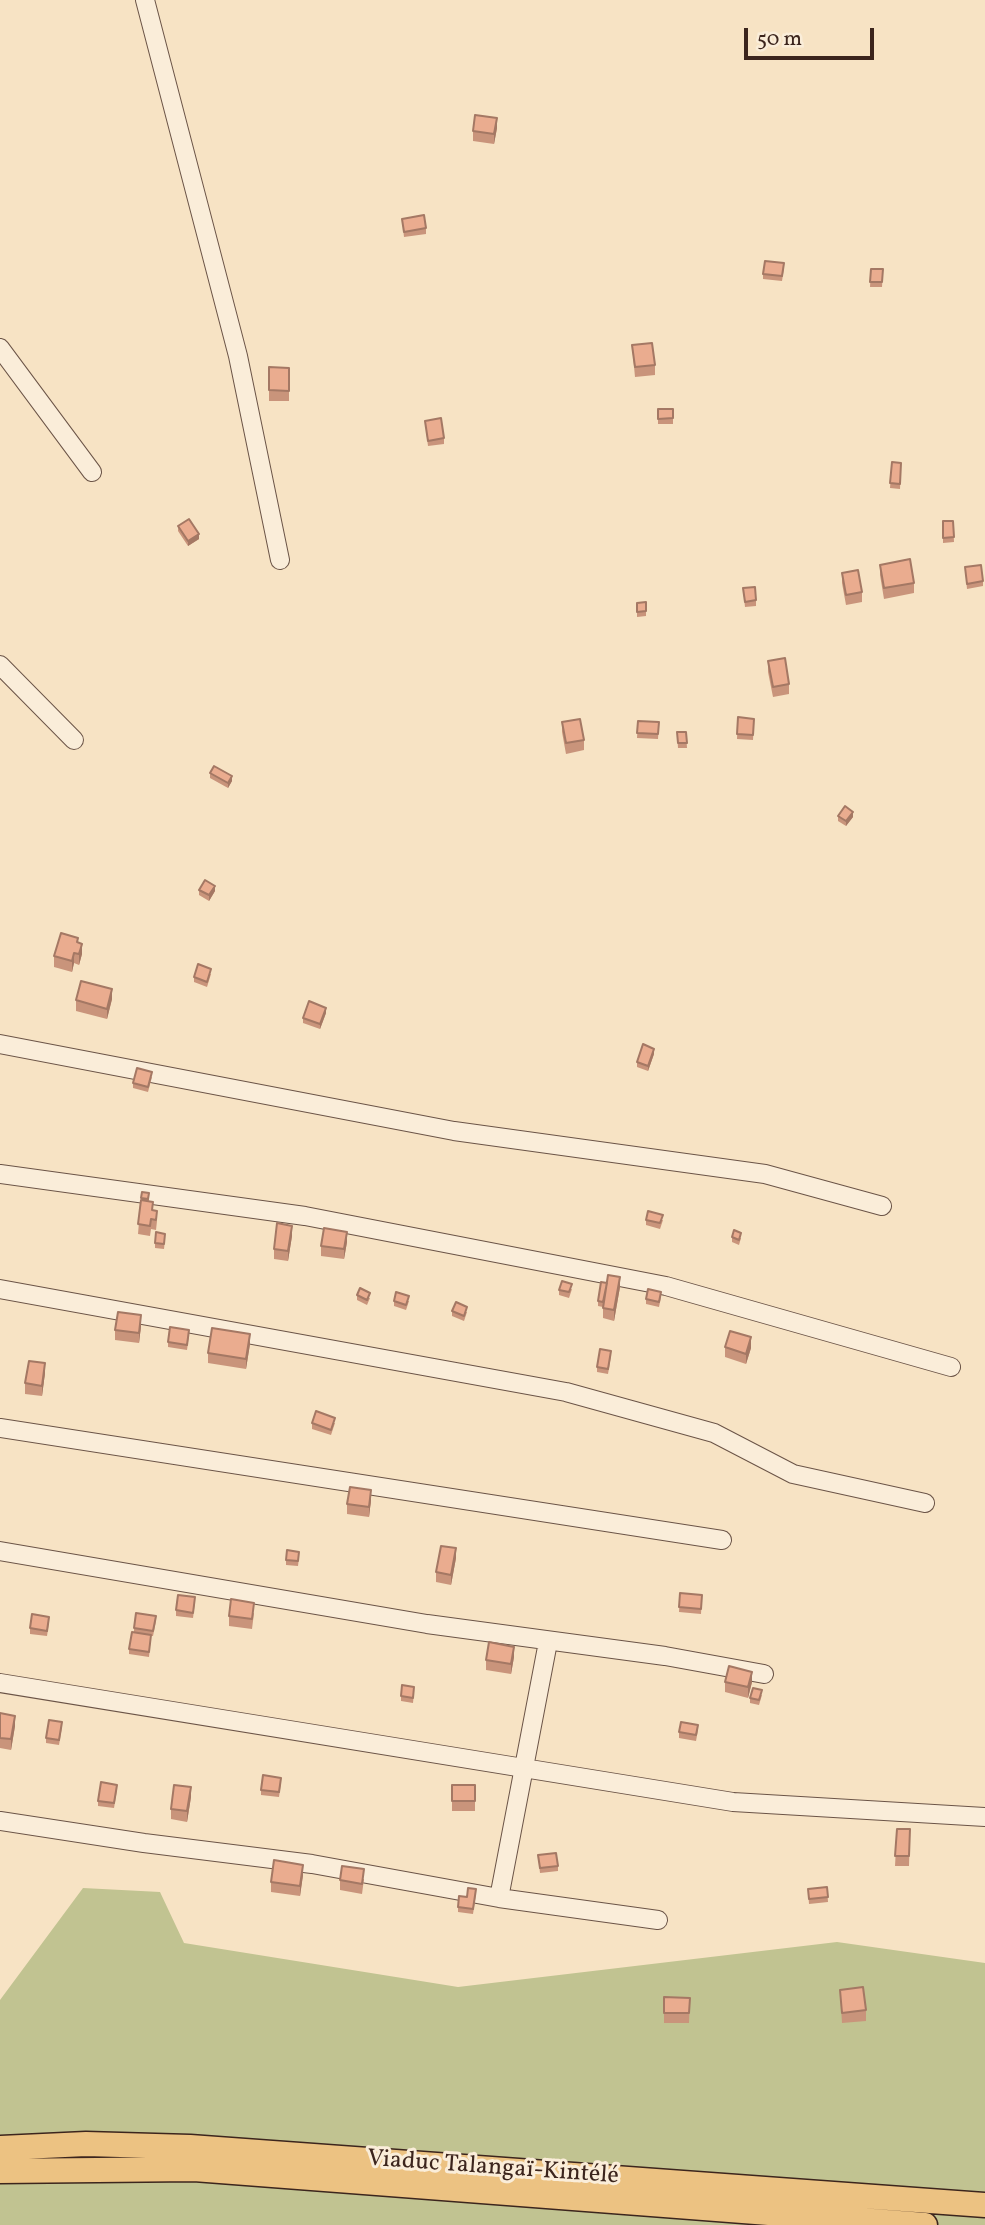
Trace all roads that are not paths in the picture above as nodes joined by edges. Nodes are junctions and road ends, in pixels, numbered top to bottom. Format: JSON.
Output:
{"nodes":[{"id":1,"x":145,"y":0,"type":"edge"},
{"id":2,"x":0,"y":348,"type":"edge"},
{"id":3,"x":92,"y":472,"type":"dead end"},
{"id":4,"x":280,"y":561,"type":"dead end"},
{"id":5,"x":0,"y":666,"type":"edge"},
{"id":6,"x":74,"y":740,"type":"dead end"},
{"id":7,"x":0,"y":1044,"type":"edge"},
{"id":8,"x":0,"y":1174,"type":"edge"},
{"id":9,"x":881,"y":1206,"type":"dead end"},
{"id":10,"x":0,"y":1289,"type":"edge"},
{"id":11,"x":951,"y":1367,"type":"dead end"},
{"id":12,"x":0,"y":1428,"type":"edge"},
{"id":13,"x":925,"y":1503,"type":"dead end"},
{"id":14,"x":722,"y":1540,"type":"dead end"},
{"id":15,"x":0,"y":1551,"type":"edge"},
{"id":16,"x":548,"y":1642,"type":"junction"},
{"id":17,"x":764,"y":1674,"type":"dead end"},
{"id":18,"x":0,"y":1683,"type":"edge"},
{"id":19,"x":525,"y":1770,"type":"junction"},
{"id":20,"x":985,"y":1817,"type":"edge"},
{"id":21,"x":0,"y":1821,"type":"edge"},
{"id":22,"x":499,"y":1898,"type":"junction"},
{"id":23,"x":658,"y":1920,"type":"dead end"},
{"id":24,"x":0,"y":2148,"type":"edge"},
{"id":25,"x":0,"y":2171,"type":"edge"},
{"id":26,"x":985,"y":2205,"type":"edge"},
{"id":27,"x":925,"y":2225,"type":"edge"}],
"edges":[{"from":1,"to":4,"type":"street"},
{"from":2,"to":3,"type":"street"},
{"from":5,"to":6,"type":"street"},
{"from":7,"to":9,"type":"street"},
{"from":8,"to":11,"type":"street"},
{"from":10,"to":13,"type":"street"},
{"from":12,"to":14,"type":"street"},
{"from":15,"to":16,"type":"street"},
{"from":16,"to":17,"type":"street"},
{"from":16,"to":19,"type":"street"},
{"from":18,"to":19,"type":"street"},
{"from":19,"to":20,"type":"street"},
{"from":19,"to":22,"type":"street"},
{"from":21,"to":22,"type":"street"},
{"from":22,"to":23,"type":"street"},
{"from":24,"to":26,"type":"highway","name":"Viaduc Talangaï-Kintélé"},
{"from":25,"to":27,"type":"highway","name":"Viaduc Talangaï-Kintélé"}]}
